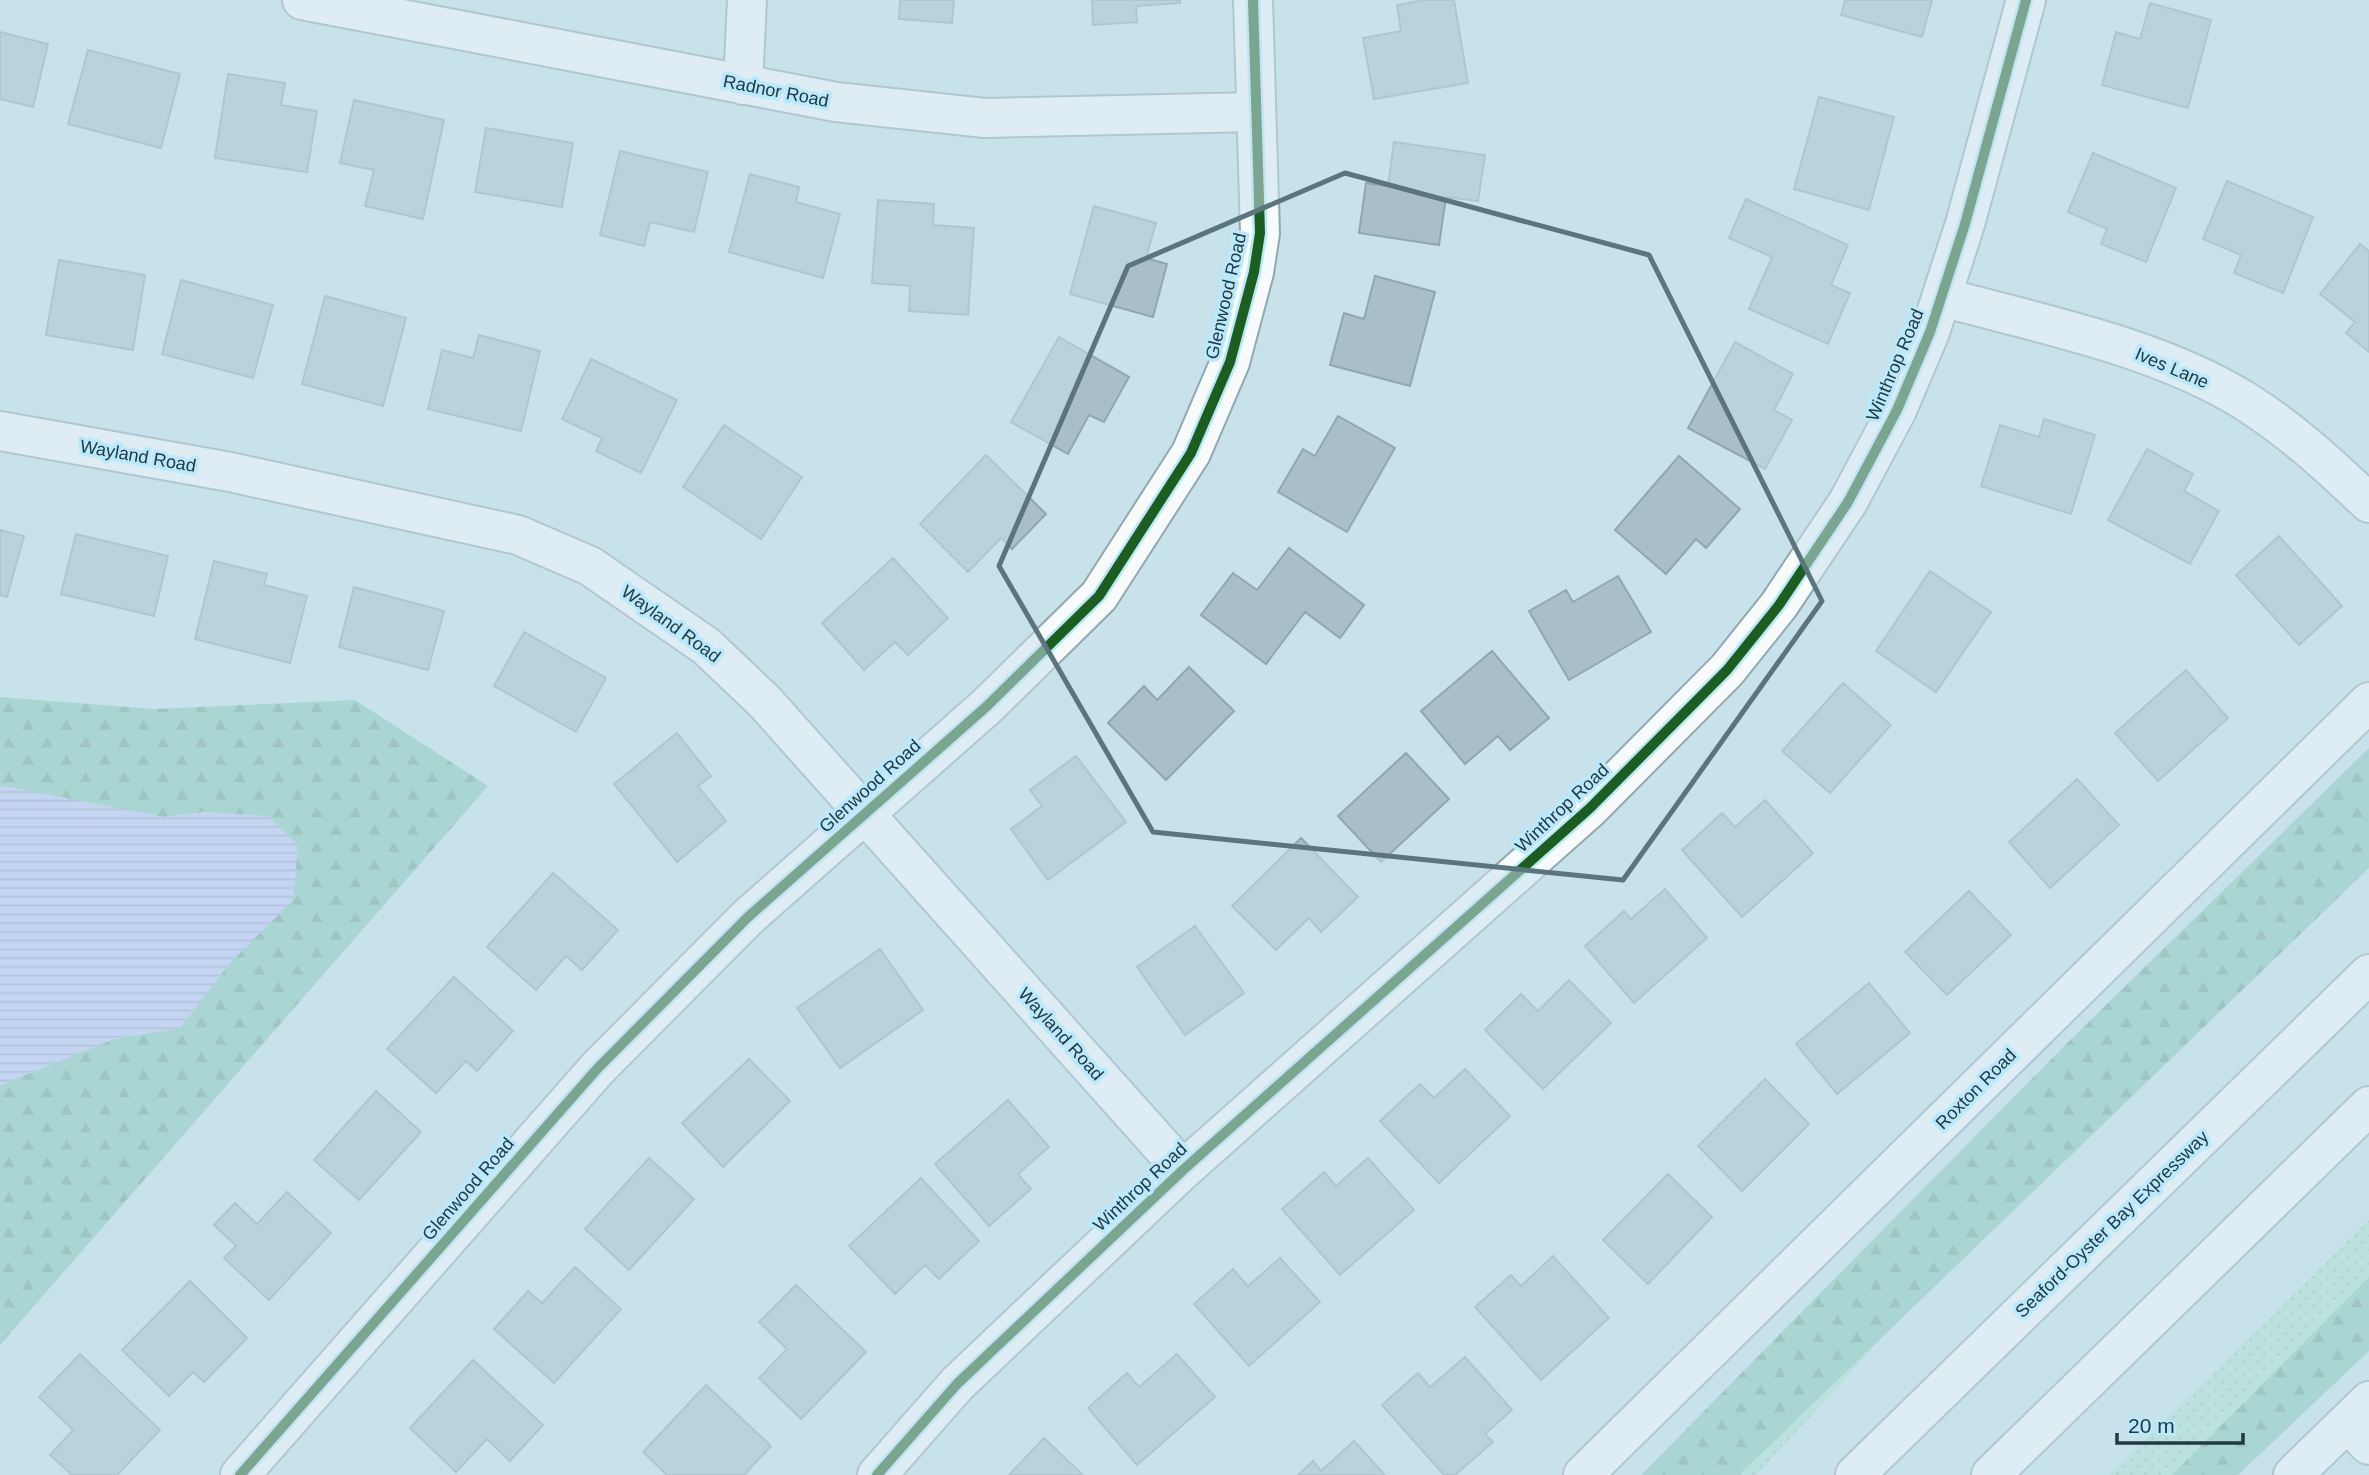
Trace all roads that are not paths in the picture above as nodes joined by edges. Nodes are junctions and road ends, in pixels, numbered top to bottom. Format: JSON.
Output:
{"nodes":[{"id":1,"x":302,"y":0,"type":"edge"},
{"id":2,"x":747,"y":0,"type":"edge"},
{"id":3,"x":1253,"y":0,"type":"edge"},
{"id":4,"x":2026,"y":0,"type":"edge"},
{"id":5,"x":744,"y":85,"type":"junction"},
{"id":6,"x":1256,"y":112,"type":"junction"},
{"id":7,"x":1942,"y":297,"type":"junction"},
{"id":8,"x":0,"y":431,"type":"edge"},
{"id":9,"x":2369,"y":503,"type":"edge"},
{"id":10,"x":2369,"y":702,"type":"edge"},
{"id":11,"x":864,"y":815,"type":"junction"},
{"id":12,"x":2369,"y":974,"type":"edge"},
{"id":13,"x":2369,"y":1106,"type":"edge"},
{"id":14,"x":1183,"y":1170,"type":"junction"},
{"id":15,"x":2362,"y":1423,"type":"edge"},
{"id":16,"x":240,"y":1475,"type":"edge"},
{"id":17,"x":877,"y":1475,"type":"edge"},
{"id":18,"x":1583,"y":1475,"type":"edge"},
{"id":19,"x":1855,"y":1475,"type":"edge"},
{"id":20,"x":1991,"y":1475,"type":"edge"},
{"id":21,"x":2293,"y":1475,"type":"edge"}],
"edges":[{"from":1,"to":5,"type":"main road","name":"Radnor Road"},
{"from":2,"to":5,"type":"main road"},
{"from":3,"to":6,"type":"main road","name":"Glenwood Road"},
{"from":4,"to":7,"type":"main road","name":"Winthrop Road"},
{"from":5,"to":6,"type":"main road","name":"Radnor Road"},
{"from":6,"to":11,"type":"main road","name":"Glenwood Road"},
{"from":7,"to":9,"type":"main road","name":"Ives Lane"},
{"from":7,"to":14,"type":"main road","name":"Winthrop Road"},
{"from":8,"to":11,"type":"main road","name":"Wayland Road"},
{"from":10,"to":18,"type":"main road","name":"Roxton Road"},
{"from":11,"to":14,"type":"main road","name":"Wayland Road"},
{"from":11,"to":16,"type":"main road","name":"Glenwood Road"},
{"from":12,"to":19,"type":"main road","name":"Seaford-Oyster Bay Expressway"},
{"from":13,"to":20,"type":"main road"},
{"from":14,"to":17,"type":"main road","name":"Winthrop Road"},
{"from":15,"to":21,"type":"main road"}]}
